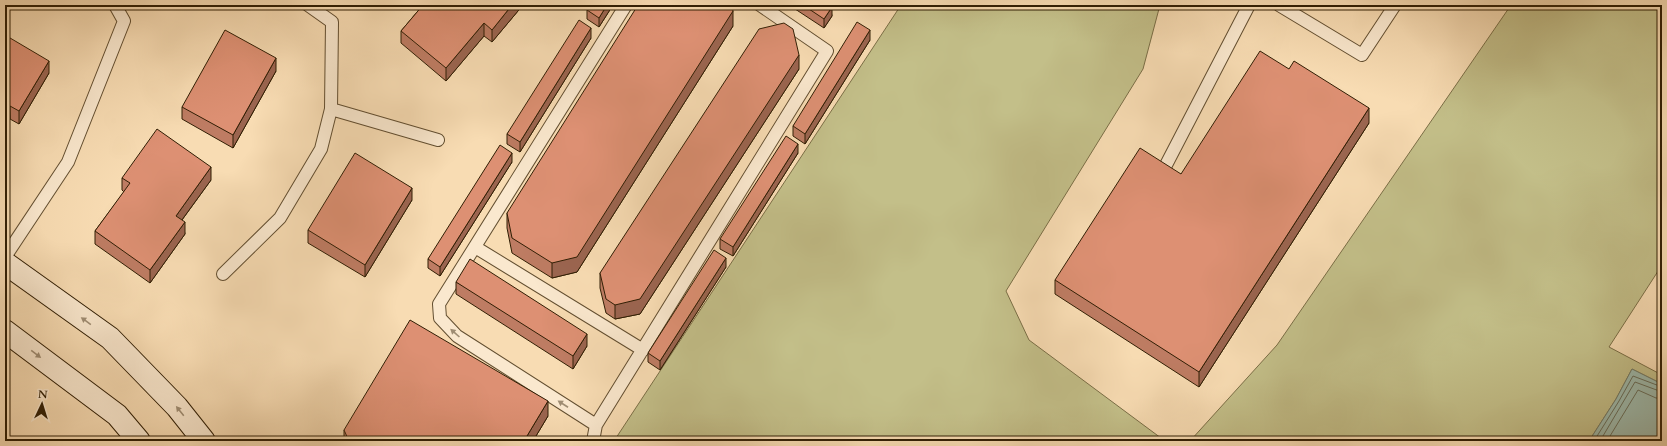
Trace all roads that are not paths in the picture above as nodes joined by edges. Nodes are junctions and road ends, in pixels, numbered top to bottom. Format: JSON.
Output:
{"nodes":[{"id":1,"x":115,"y":5,"type":"edge"},
{"id":2,"x":308,"y":5,"type":"edge"},
{"id":3,"x":626,"y":5,"type":"edge"},
{"id":4,"x":760,"y":5,"type":"edge"},
{"id":5,"x":1249,"y":5,"type":"edge"},
{"id":6,"x":1280,"y":5,"type":"edge"},
{"id":7,"x":1394,"y":5,"type":"edge"},
{"id":8,"x":330,"y":109,"type":"junction"},
{"id":9,"x":438,"y":140,"type":"dead end"},
{"id":10,"x":1166,"y":165,"type":"edge"},
{"id":11,"x":475,"y":247,"type":"junction"},
{"id":12,"x":5,"y":257,"type":"edge"},
{"id":13,"x":5,"y":263,"type":"edge"},
{"id":14,"x":223,"y":274,"type":"dead end"},
{"id":15,"x":5,"y":331,"type":"edge"},
{"id":16,"x":643,"y":350,"type":"junction"},
{"id":17,"x":596,"y":425,"type":"junction"},
{"id":18,"x":139,"y":441,"type":"edge"},
{"id":19,"x":204,"y":441,"type":"edge"},
{"id":20,"x":593,"y":441,"type":"edge"}],
"edges":[{"from":1,"to":12,"type":"lane"},
{"from":2,"to":8,"type":"lane"},
{"from":3,"to":11,"type":"lane"},
{"from":4,"to":16,"type":"lane"},
{"from":5,"to":10,"type":"lane"},
{"from":6,"to":7,"type":"lane"},
{"from":8,"to":9,"type":"lane"},
{"from":8,"to":14,"type":"lane"},
{"from":11,"to":16,"type":"lane"},
{"from":17,"to":11,"type":"lane","one_way":true},
{"from":19,"to":13,"type":"main road","one_way":true},
{"from":15,"to":18,"type":"main road","one_way":true},
{"from":16,"to":17,"type":"lane"},
{"from":17,"to":20,"type":"lane"}]}
